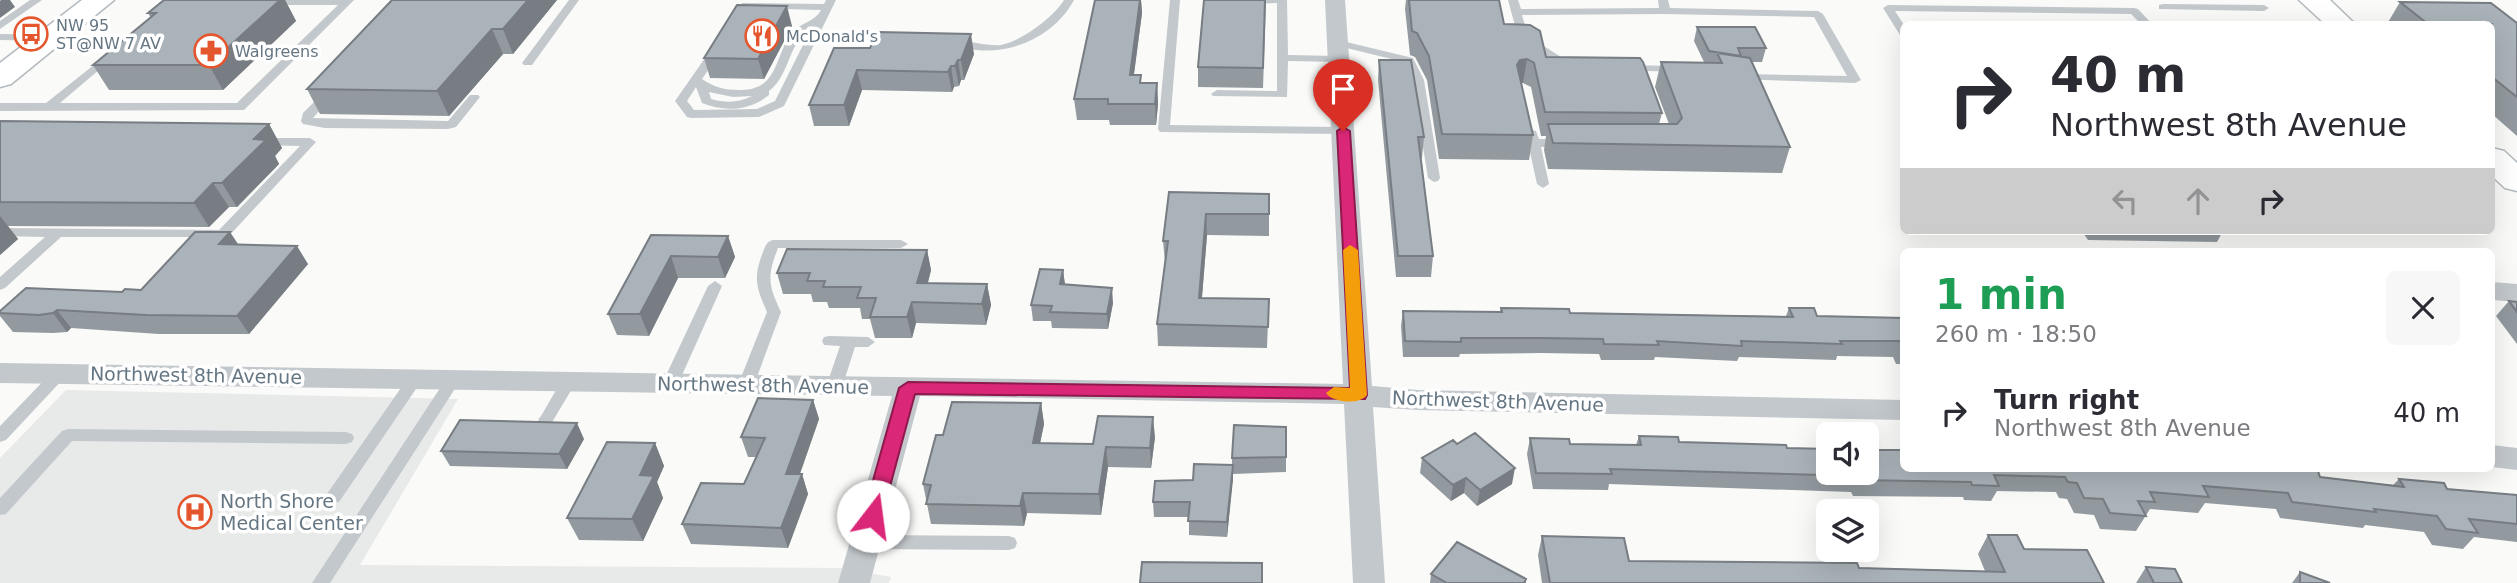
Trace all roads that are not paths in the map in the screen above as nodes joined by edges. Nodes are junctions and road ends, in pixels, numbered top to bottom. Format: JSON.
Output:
{"nodes":[{"id":1,"x":37,"y":0,"type":"edge"},
{"id":2,"x":100,"y":0,"type":"edge"},
{"id":3,"x":574,"y":0,"type":"edge"},
{"id":4,"x":1069,"y":0,"type":"edge"},
{"id":5,"x":1175,"y":0,"type":"edge"},
{"id":6,"x":1335,"y":0,"type":"edge"},
{"id":7,"x":1786,"y":0,"type":"edge"},
{"id":8,"x":2313,"y":0,"type":"edge"},
{"id":9,"x":348,"y":1,"type":"edge"},
{"id":10,"x":1234,"y":1,"type":"edge"},
{"id":11,"x":254,"y":2,"type":"edge"},
{"id":12,"x":748,"y":3,"type":"edge"},
{"id":13,"x":1978,"y":4,"type":"edge"},
{"id":14,"x":2188,"y":4,"type":"edge"},
{"id":15,"x":1662,"y":5,"type":"edge"},
{"id":16,"x":1514,"y":6,"type":"edge"},
{"id":17,"x":2163,"y":7,"type":"dead end"},
{"id":18,"x":827,"y":8,"type":"edge"},
{"id":19,"x":2264,"y":8,"type":"dead end"},
{"id":20,"x":1793,"y":14,"type":"junction"},
{"id":21,"x":739,"y":16,"type":"edge"},
{"id":22,"x":2144,"y":21,"type":"edge"},
{"id":23,"x":2338,"y":21,"type":"edge"},
{"id":24,"x":0,"y":26,"type":"edge"},
{"id":25,"x":1900,"y":27,"type":"edge"},
{"id":26,"x":0,"y":37,"type":"edge"},
{"id":27,"x":724,"y":37,"type":"edge"},
{"id":28,"x":52,"y":38,"type":"junction"},
{"id":29,"x":951,"y":40,"type":"edge"},
{"id":30,"x":122,"y":46,"type":"edge"},
{"id":31,"x":1339,"y":51,"type":"junction"},
{"id":32,"x":1282,"y":58,"type":"junction"},
{"id":33,"x":528,"y":63,"type":"dead end"},
{"id":34,"x":1579,"y":66,"type":"edge"},
{"id":35,"x":1616,"y":68,"type":"edge"},
{"id":36,"x":1691,"y":70,"type":"edge"},
{"id":37,"x":1724,"y":74,"type":"edge"},
{"id":38,"x":0,"y":78,"type":"edge"},
{"id":39,"x":340,"y":81,"type":"edge"},
{"id":40,"x":699,"y":83,"type":"junction"},
{"id":41,"x":1217,"y":94,"type":"dead end"},
{"id":42,"x":474,"y":97,"type":"dead end"},
{"id":43,"x":0,"y":107,"type":"edge"},
{"id":44,"x":49,"y":107,"type":"junction"},
{"id":45,"x":1529,"y":121,"type":"edge"},
{"id":46,"x":1343,"y":131,"type":"junction"},
{"id":47,"x":242,"y":141,"type":"edge"},
{"id":48,"x":1534,"y":143,"type":"junction"},
{"id":49,"x":1574,"y":143,"type":"edge"},
{"id":50,"x":2495,"y":161,"type":"edge"},
{"id":51,"x":1434,"y":178,"type":"dead end"},
{"id":52,"x":2517,"y":181,"type":"edge"},
{"id":53,"x":1543,"y":184,"type":"dead end"},
{"id":54,"x":0,"y":232,"type":"edge"},
{"id":55,"x":58,"y":232,"type":"junction"},
{"id":56,"x":901,"y":244,"type":"dead end"},
{"id":57,"x":0,"y":285,"type":"edge"},
{"id":58,"x":715,"y":286,"type":"dead end"},
{"id":59,"x":2495,"y":291,"type":"edge"},
{"id":60,"x":2517,"y":293,"type":"edge"},
{"id":61,"x":828,"y":341,"type":"dead end"},
{"id":62,"x":849,"y":342,"type":"junction"},
{"id":63,"x":869,"y":342,"type":"dead end"},
{"id":64,"x":0,"y":373,"type":"edge"},
{"id":65,"x":60,"y":373,"type":"junction"},
{"id":66,"x":415,"y":379,"type":"junction"},
{"id":67,"x":453,"y":380,"type":"junction"},
{"id":68,"x":568,"y":382,"type":"junction"},
{"id":69,"x":670,"y":384,"type":"junction"},
{"id":70,"x":747,"y":385,"type":"junction"},
{"id":71,"x":834,"y":387,"type":"junction"},
{"id":72,"x":908,"y":388,"type":"junction"},
{"id":73,"x":1359,"y":395,"type":"junction"},
{"id":74,"x":1900,"y":410,"type":"edge"},
{"id":75,"x":546,"y":420,"type":"edge"},
{"id":76,"x":0,"y":436,"type":"edge"},
{"id":77,"x":346,"y":438,"type":"dead end"},
{"id":78,"x":2495,"y":456,"type":"edge"},
{"id":79,"x":2517,"y":459,"type":"edge"},
{"id":80,"x":333,"y":498,"type":"dead end"},
{"id":81,"x":0,"y":509,"type":"edge"},
{"id":82,"x":866,"y":542,"type":"junction"},
{"id":83,"x":1009,"y":543,"type":"dead end"},
{"id":84,"x":321,"y":583,"type":"edge"},
{"id":85,"x":855,"y":583,"type":"edge"},
{"id":86,"x":1369,"y":583,"type":"edge"}],
"edges":[{"from":1,"to":24,"type":"lane"},
{"from":2,"to":28,"type":"main road"},
{"from":3,"to":33,"type":"lane"},
{"from":4,"to":29,"type":"lane"},
{"from":5,"to":46,"type":"lane"},
{"from":6,"to":31,"type":"street"},
{"from":7,"to":20,"type":"lane"},
{"from":8,"to":23,"type":"main road"},
{"from":9,"to":11,"type":"lane"},
{"from":9,"to":44,"type":"lane"},
{"from":10,"to":32,"type":"lane"},
{"from":12,"to":18,"type":"lane"},
{"from":12,"to":21,"type":"lane"},
{"from":13,"to":22,"type":"lane"},
{"from":13,"to":25,"type":"lane"},
{"from":14,"to":17,"type":"lane"},
{"from":14,"to":19,"type":"lane"},
{"from":15,"to":16,"type":"lane"},
{"from":15,"to":20,"type":"lane"},
{"from":16,"to":34,"type":"lane"},
{"from":18,"to":40,"type":"lane"},
{"from":18,"to":40,"type":"lane"},
{"from":20,"to":37,"type":"lane"},
{"from":26,"to":28,"type":"lane"},
{"from":27,"to":40,"type":"lane"},
{"from":28,"to":38,"type":"main road"},
{"from":30,"to":44,"type":"lane"},
{"from":31,"to":32,"type":"lane"},
{"from":31,"to":46,"type":"street"},
{"from":31,"to":51,"type":"lane"},
{"from":32,"to":41,"type":"lane"},
{"from":35,"to":36,"type":"lane"},
{"from":39,"to":42,"type":"lane"},
{"from":43,"to":44,"type":"lane"},
{"from":45,"to":48,"type":"lane"},
{"from":46,"to":73,"type":"street"},
{"from":47,"to":55,"type":"lane"},
{"from":48,"to":49,"type":"lane"},
{"from":48,"to":53,"type":"lane"},
{"from":50,"to":52,"type":"street"},
{"from":54,"to":55,"type":"lane"},
{"from":55,"to":57,"type":"lane"},
{"from":56,"to":70,"type":"lane"},
{"from":58,"to":69,"type":"lane"},
{"from":59,"to":60,"type":"street"},
{"from":61,"to":62,"type":"lane"},
{"from":62,"to":63,"type":"lane"},
{"from":62,"to":71,"type":"lane"},
{"from":64,"to":65,"type":"street","name":"Northwest 8th Avenue"},
{"from":65,"to":66,"type":"street","name":"Northwest 8th Avenue"},
{"from":65,"to":76,"type":"lane"},
{"from":66,"to":67,"type":"street","name":"Northwest 8th Avenue"},
{"from":66,"to":80,"type":"lane"},
{"from":67,"to":68,"type":"street","name":"Northwest 8th Avenue"},
{"from":67,"to":84,"type":"lane"},
{"from":68,"to":69,"type":"street","name":"Northwest 8th Avenue"},
{"from":68,"to":75,"type":"lane"},
{"from":69,"to":70,"type":"street","name":"Northwest 8th Avenue"},
{"from":70,"to":71,"type":"street","name":"Northwest 8th Avenue"},
{"from":71,"to":72,"type":"street","name":"Northwest 8th Avenue"},
{"from":72,"to":73,"type":"street","name":"Northwest 8th Avenue"},
{"from":72,"to":82,"type":"street"},
{"from":73,"to":74,"type":"street","name":"Northwest 8th Avenue"},
{"from":73,"to":86,"type":"street"},
{"from":77,"to":81,"type":"lane"},
{"from":78,"to":79,"type":"street"},
{"from":82,"to":83,"type":"lane"},
{"from":82,"to":85,"type":"street"}]}
